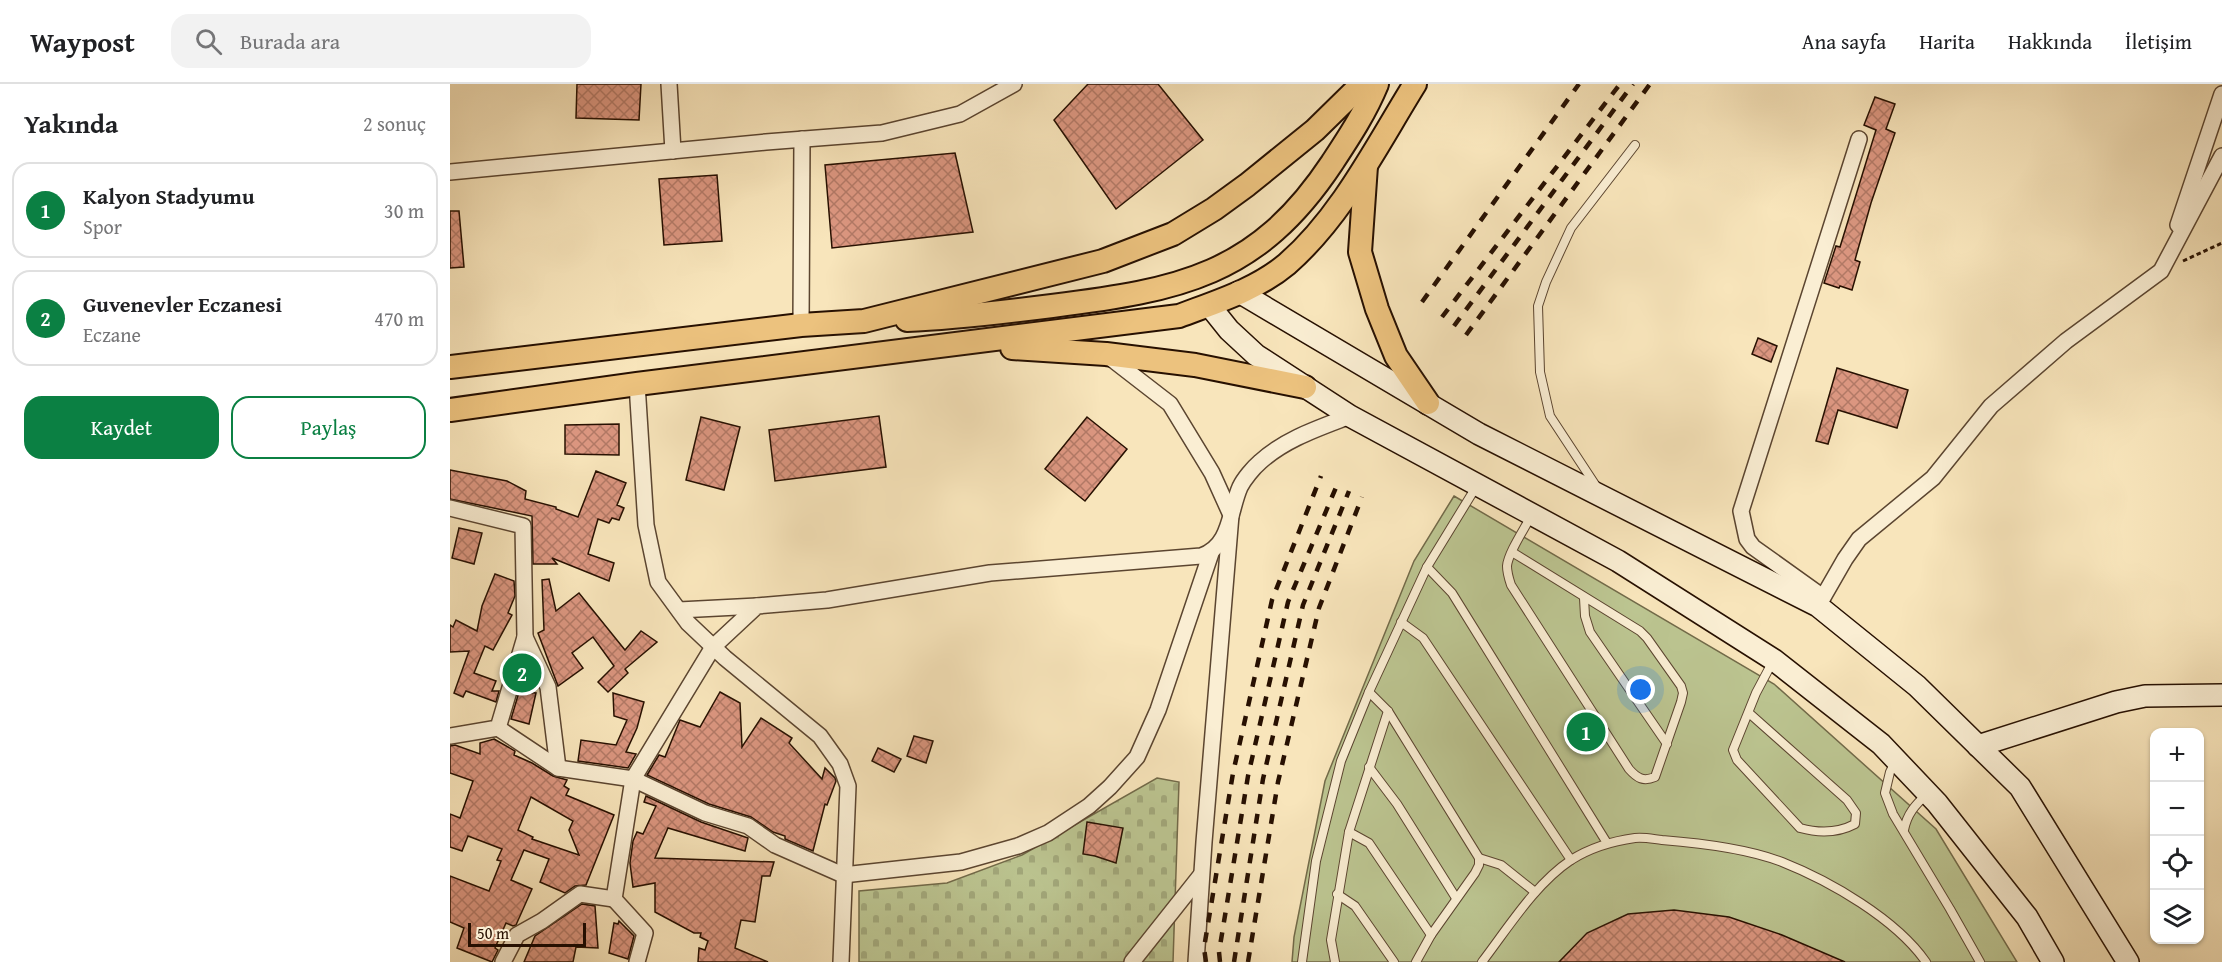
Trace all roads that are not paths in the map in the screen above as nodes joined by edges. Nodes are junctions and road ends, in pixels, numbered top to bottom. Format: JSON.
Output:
{"nodes":[{"id":1,"x":669,"y":84,"type":"edge"},
{"id":2,"x":1014,"y":84,"type":"edge"},
{"id":3,"x":1362,"y":84,"type":"edge"},
{"id":4,"x":1377,"y":84,"type":"edge"},
{"id":5,"x":1415,"y":84,"type":"edge"},
{"id":6,"x":2222,"y":94,"type":"edge"},
{"id":7,"x":802,"y":139,"type":"junction"},
{"id":8,"x":1859,"y":139,"type":"dead end"},
{"id":9,"x":1635,"y":145,"type":"dead end"},
{"id":10,"x":673,"y":151,"type":"junction"},
{"id":11,"x":2222,"y":156,"type":"edge"},
{"id":12,"x":1366,"y":163,"type":"junction"},
{"id":13,"x":450,"y":172,"type":"edge"},
{"id":14,"x":2164,"y":265,"type":"junction"},
{"id":15,"x":1218,"y":268,"type":"junction"},
{"id":16,"x":1197,"y":277,"type":"junction"},
{"id":17,"x":1239,"y":292,"type":"junction"},
{"id":18,"x":1209,"y":305,"type":"junction"},
{"id":19,"x":864,"y":321,"type":"junction"},
{"id":20,"x":801,"y":325,"type":"junction"},
{"id":21,"x":956,"y":345,"type":"junction"},
{"id":22,"x":1106,"y":354,"type":"junction"},
{"id":23,"x":450,"y":368,"type":"edge"},
{"id":24,"x":637,"y":384,"type":"junction"},
{"id":25,"x":1305,"y":387,"type":"junction"},
{"id":26,"x":1428,"y":403,"type":"junction"},
{"id":27,"x":450,"y":410,"type":"edge"},
{"id":28,"x":1350,"y":416,"type":"junction"},
{"id":29,"x":1477,"y":485,"type":"junction"},
{"id":30,"x":1604,"y":497,"type":"junction"},
{"id":31,"x":450,"y":508,"type":"edge"},
{"id":32,"x":1532,"y":514,"type":"junction"},
{"id":33,"x":1231,"y":515,"type":"junction"},
{"id":34,"x":1211,"y":552,"type":"junction"},
{"id":35,"x":1512,"y":552,"type":"junction"},
{"id":36,"x":1427,"y":567,"type":"junction"},
{"id":37,"x":1584,"y":598,"type":"junction"},
{"id":38,"x":1820,"y":602,"type":"junction"},
{"id":39,"x":757,"y":606,"type":"junction"},
{"id":40,"x":679,"y":610,"type":"junction"},
{"id":41,"x":1401,"y":622,"type":"junction"},
{"id":42,"x":525,"y":637,"type":"junction"},
{"id":43,"x":713,"y":646,"type":"junction"},
{"id":44,"x":1774,"y":660,"type":"junction"},
{"id":45,"x":1369,"y":692,"type":"junction"},
{"id":46,"x":2222,"y":695,"type":"edge"},
{"id":47,"x":1388,"y":711,"type":"junction"},
{"id":48,"x":1749,"y":713,"type":"junction"},
{"id":49,"x":498,"y":728,"type":"junction"},
{"id":50,"x":450,"y":736,"type":"edge"},
{"id":51,"x":1667,"y":744,"type":"junction"},
{"id":52,"x":1978,"y":746,"type":"junction"},
{"id":53,"x":1896,"y":760,"type":"junction"},
{"id":54,"x":1369,"y":767,"type":"junction"},
{"id":55,"x":558,"y":768,"type":"junction"},
{"id":56,"x":633,"y":779,"type":"junction"},
{"id":57,"x":1928,"y":793,"type":"junction"},
{"id":58,"x":1904,"y":830,"type":"junction"},
{"id":59,"x":1349,"y":832,"type":"junction"},
{"id":60,"x":1607,"y":843,"type":"junction"},
{"id":61,"x":1479,"y":858,"type":"junction"},
{"id":62,"x":1571,"y":860,"type":"junction"},
{"id":63,"x":843,"y":875,"type":"junction"},
{"id":64,"x":1201,"y":875,"type":"junction"},
{"id":65,"x":1535,"y":892,"type":"junction"},
{"id":66,"x":1337,"y":894,"type":"junction"},
{"id":67,"x":1456,"y":898,"type":"junction"},
{"id":68,"x":614,"y":899,"type":"junction"},
{"id":69,"x":1431,"y":935,"type":"junction"},
{"id":70,"x":503,"y":962,"type":"edge"},
{"id":71,"x":637,"y":962,"type":"edge"},
{"id":72,"x":841,"y":962,"type":"edge"},
{"id":73,"x":1132,"y":962,"type":"edge"},
{"id":74,"x":1196,"y":962,"type":"edge"},
{"id":75,"x":1302,"y":962,"type":"edge"},
{"id":76,"x":1335,"y":962,"type":"edge"},
{"id":77,"x":1394,"y":962,"type":"edge"},
{"id":78,"x":1416,"y":962,"type":"edge"},
{"id":79,"x":1482,"y":962,"type":"edge"},
{"id":80,"x":1926,"y":962,"type":"edge"},
{"id":81,"x":1980,"y":962,"type":"edge"},
{"id":82,"x":2053,"y":962,"type":"edge"},
{"id":83,"x":2128,"y":962,"type":"edge"}],
"edges":[{"from":1,"to":10,"type":"street"},
{"from":2,"to":7,"type":"street"},
{"from":3,"to":19,"type":"main road"},
{"from":4,"to":15,"type":"main road"},
{"from":5,"to":12,"type":"main road"},
{"from":6,"to":14,"type":"street"},
{"from":7,"to":10,"type":"street"},
{"from":7,"to":20,"type":"street"},
{"from":8,"to":38,"type":"street"},
{"from":9,"to":30,"type":"lane"},
{"from":10,"to":13,"type":"street"},
{"from":11,"to":14,"type":"street"},
{"from":12,"to":17,"type":"main road"},
{"from":12,"to":26,"type":"main road"},
{"from":14,"to":38,"type":"street"},
{"from":15,"to":16,"type":"main road"},
{"from":15,"to":17,"type":"main road"},
{"from":16,"to":18,"type":"main road"},
{"from":16,"to":19,"type":"main road"},
{"from":17,"to":18,"type":"main road"},
{"from":17,"to":26,"type":"street"},
{"from":18,"to":21,"type":"main road"},
{"from":18,"to":25,"type":"street"},
{"from":19,"to":20,"type":"main road"},
{"from":20,"to":23,"type":"main road"},
{"from":21,"to":22,"type":"main road"},
{"from":21,"to":24,"type":"main road"},
{"from":22,"to":25,"type":"main road"},
{"from":22,"to":33,"type":"street"},
{"from":24,"to":27,"type":"main road"},
{"from":24,"to":40,"type":"street"},
{"from":25,"to":28,"type":"street"},
{"from":26,"to":30,"type":"street"},
{"from":28,"to":29,"type":"street"},
{"from":28,"to":33,"type":"street"},
{"from":29,"to":32,"type":"street"},
{"from":29,"to":36,"type":"lane"},
{"from":30,"to":38,"type":"street"},
{"from":31,"to":42,"type":"street"},
{"from":32,"to":35,"type":"lane"},
{"from":32,"to":44,"type":"street"},
{"from":33,"to":34,"type":"street"},
{"from":33,"to":64,"type":"street"},
{"from":34,"to":39,"type":"street"},
{"from":34,"to":63,"type":"street"},
{"from":35,"to":37,"type":"lane"},
{"from":35,"to":51,"type":"lane"},
{"from":36,"to":41,"type":"lane"},
{"from":36,"to":60,"type":"lane"},
{"from":37,"to":51,"type":"lane"},
{"from":37,"to":51,"type":"lane"},
{"from":38,"to":52,"type":"street"},
{"from":39,"to":40,"type":"street"},
{"from":39,"to":43,"type":"street"},
{"from":40,"to":43,"type":"street"},
{"from":41,"to":45,"type":"lane"},
{"from":41,"to":62,"type":"lane"},
{"from":42,"to":49,"type":"street"},
{"from":42,"to":55,"type":"street"},
{"from":43,"to":56,"type":"street"},
{"from":43,"to":63,"type":"street"},
{"from":44,"to":48,"type":"lane"},
{"from":44,"to":53,"type":"street"},
{"from":45,"to":47,"type":"lane"},
{"from":45,"to":75,"type":"lane"},
{"from":46,"to":52,"type":"street"},
{"from":47,"to":54,"type":"lane"},
{"from":47,"to":61,"type":"lane"},
{"from":48,"to":48,"type":"lane"},
{"from":49,"to":50,"type":"street"},
{"from":49,"to":55,"type":"street"},
{"from":52,"to":83,"type":"street"},
{"from":53,"to":57,"type":"street"},
{"from":53,"to":58,"type":"lane"},
{"from":54,"to":59,"type":"lane"},
{"from":54,"to":67,"type":"lane"},
{"from":55,"to":56,"type":"street"},
{"from":56,"to":63,"type":"street"},
{"from":56,"to":68,"type":"street"},
{"from":57,"to":58,"type":"lane"},
{"from":57,"to":82,"type":"street"},
{"from":58,"to":81,"type":"lane"},
{"from":59,"to":66,"type":"lane"},
{"from":59,"to":69,"type":"lane"},
{"from":60,"to":62,"type":"lane"},
{"from":60,"to":80,"type":"lane"},
{"from":61,"to":65,"type":"lane"},
{"from":61,"to":67,"type":"lane"},
{"from":62,"to":65,"type":"lane"},
{"from":63,"to":72,"type":"street"},
{"from":64,"to":73,"type":"street"},
{"from":64,"to":74,"type":"street"},
{"from":65,"to":79,"type":"lane"},
{"from":66,"to":76,"type":"lane"},
{"from":66,"to":77,"type":"lane"},
{"from":67,"to":69,"type":"lane"},
{"from":68,"to":70,"type":"street"},
{"from":68,"to":71,"type":"street"},
{"from":69,"to":78,"type":"lane"}]}
